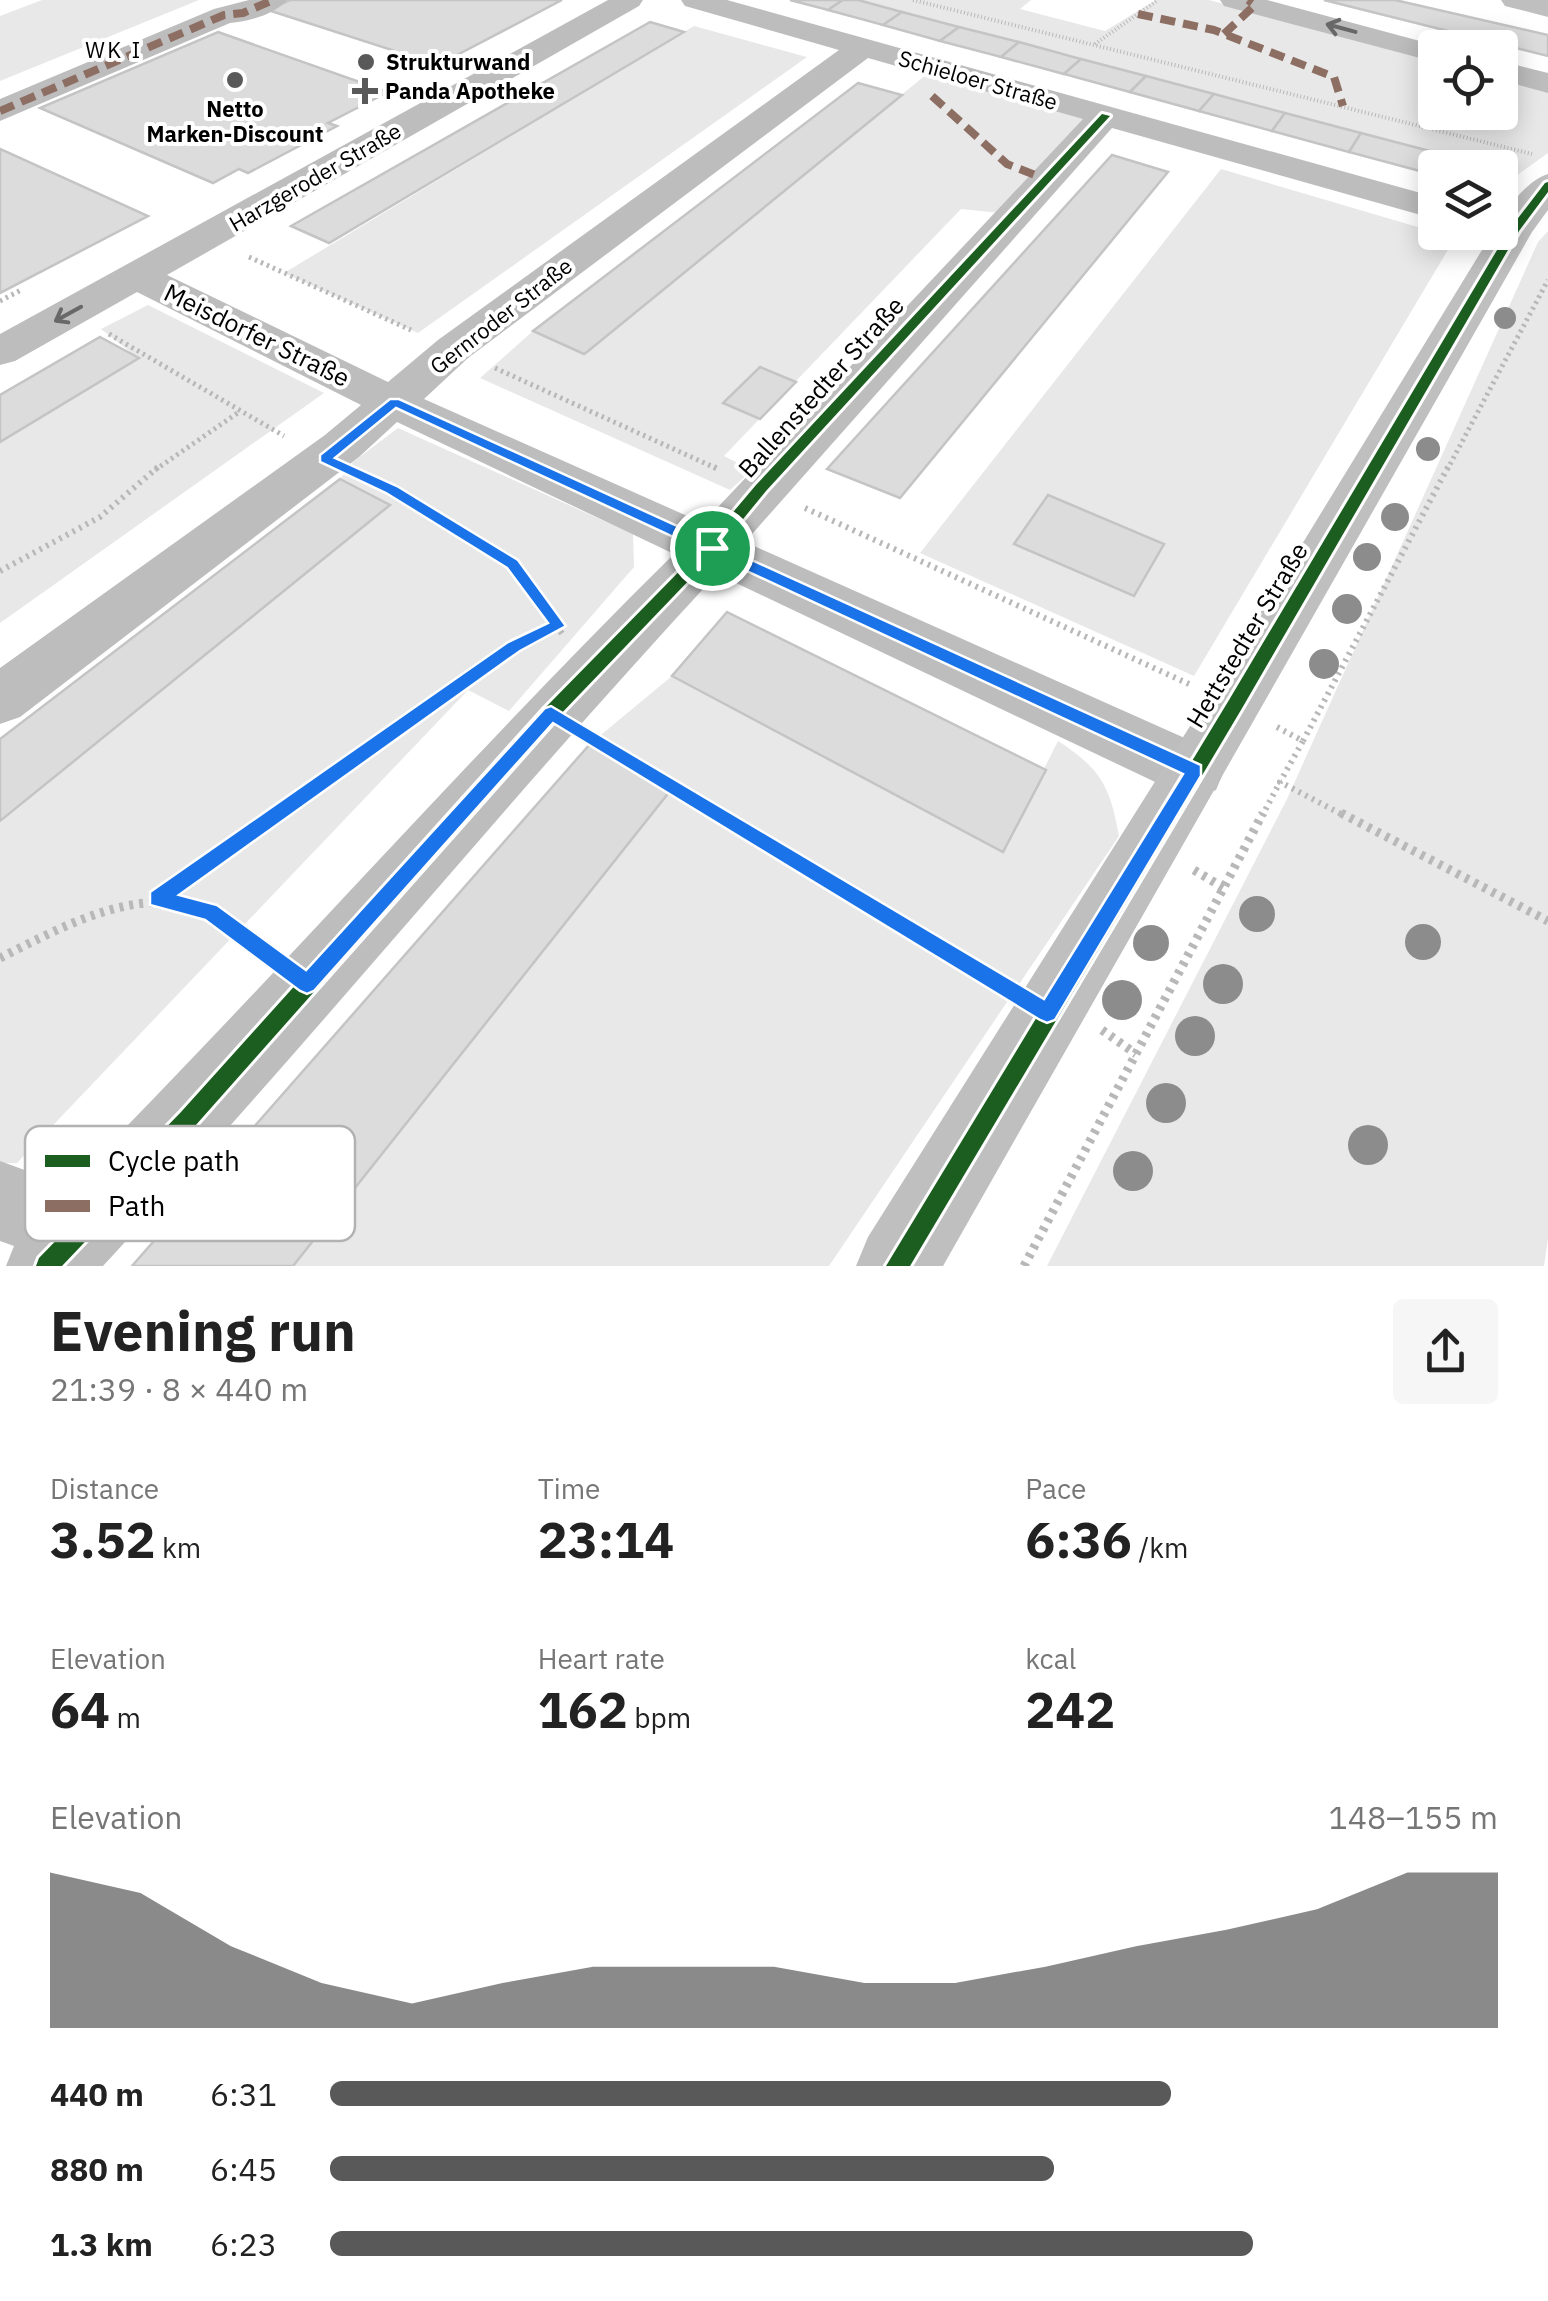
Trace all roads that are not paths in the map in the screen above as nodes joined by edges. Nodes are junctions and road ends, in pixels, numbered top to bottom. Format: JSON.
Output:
{"nodes":[{"id":1,"x":273,"y":0,"type":"edge"},
{"id":2,"x":629,"y":0,"type":"edge"},
{"id":3,"x":695,"y":0,"type":"edge"},
{"id":4,"x":1234,"y":0,"type":"edge"},
{"id":5,"x":1515,"y":0,"type":"edge"},
{"id":6,"x":1548,"y":8,"type":"edge"},
{"id":7,"x":863,"y":47,"type":"junction"},
{"id":8,"x":1418,"y":49,"type":"edge"},
{"id":9,"x":1518,"y":74,"type":"edge"},
{"id":10,"x":1548,"y":82,"type":"edge"},
{"id":11,"x":0,"y":112,"type":"edge"},
{"id":12,"x":1105,"y":116,"type":"junction"},
{"id":13,"x":1548,"y":185,"type":"edge"},
{"id":14,"x":1418,"y":203,"type":"edge"},
{"id":15,"x":1518,"y":216,"type":"edge"},
{"id":16,"x":1495,"y":250,"type":"edge"},
{"id":17,"x":137,"y":276,"type":"junction"},
{"id":18,"x":0,"y":352,"type":"edge"},
{"id":19,"x":394,"y":402,"type":"junction"},
{"id":20,"x":712,"y":548,"type":"junction"},
{"id":21,"x":0,"y":700,"type":"edge"},
{"id":22,"x":1194,"y":771,"type":"junction"},
{"id":23,"x":181,"y":1126,"type":"edge"},
{"id":24,"x":0,"y":1202,"type":"edge"},
{"id":25,"x":25,"y":1220,"type":"edge"},
{"id":26,"x":897,"y":1266,"type":"edge"}],
"edges":[{"from":1,"to":11,"type":"street"},
{"from":2,"to":17,"type":"street","name":"Harzgeroder Straße"},
{"from":3,"to":7,"type":"street","name":"Schieloer Straße"},
{"from":8,"to":4,"type":"street","one_way":true},
{"from":5,"to":6,"type":"street"},
{"from":7,"to":12,"type":"street","name":"Schieloer Straße"},
{"from":7,"to":19,"type":"street","name":"Gernroder Straße"},
{"from":9,"to":10,"type":"street"},
{"from":12,"to":14,"type":"street","name":"Schieloer Straße"},
{"from":12,"to":20,"type":"street","name":"Ballenstedter Straße"},
{"from":13,"to":15,"type":"street","name":"Hettstedter Straße"},
{"from":16,"to":22,"type":"street","name":"Hettstedter Straße"},
{"from":17,"to":18,"type":"street","name":"Harzgeroder Straße","one_way":true},
{"from":17,"to":19,"type":"street","name":"Meisdorfer Straße"},
{"from":19,"to":20,"type":"street","name":"Meisdorfer Straße"},
{"from":19,"to":21,"type":"street","name":"Gernroder Straße"},
{"from":20,"to":22,"type":"street","name":"Meisdorfer Straße"},
{"from":20,"to":23,"type":"street","name":"Ballenstedter Straße"},
{"from":22,"to":26,"type":"street","name":"Hettstedter Straße"},
{"from":24,"to":25,"type":"street","name":"Ballenstedter Straße"}]}
